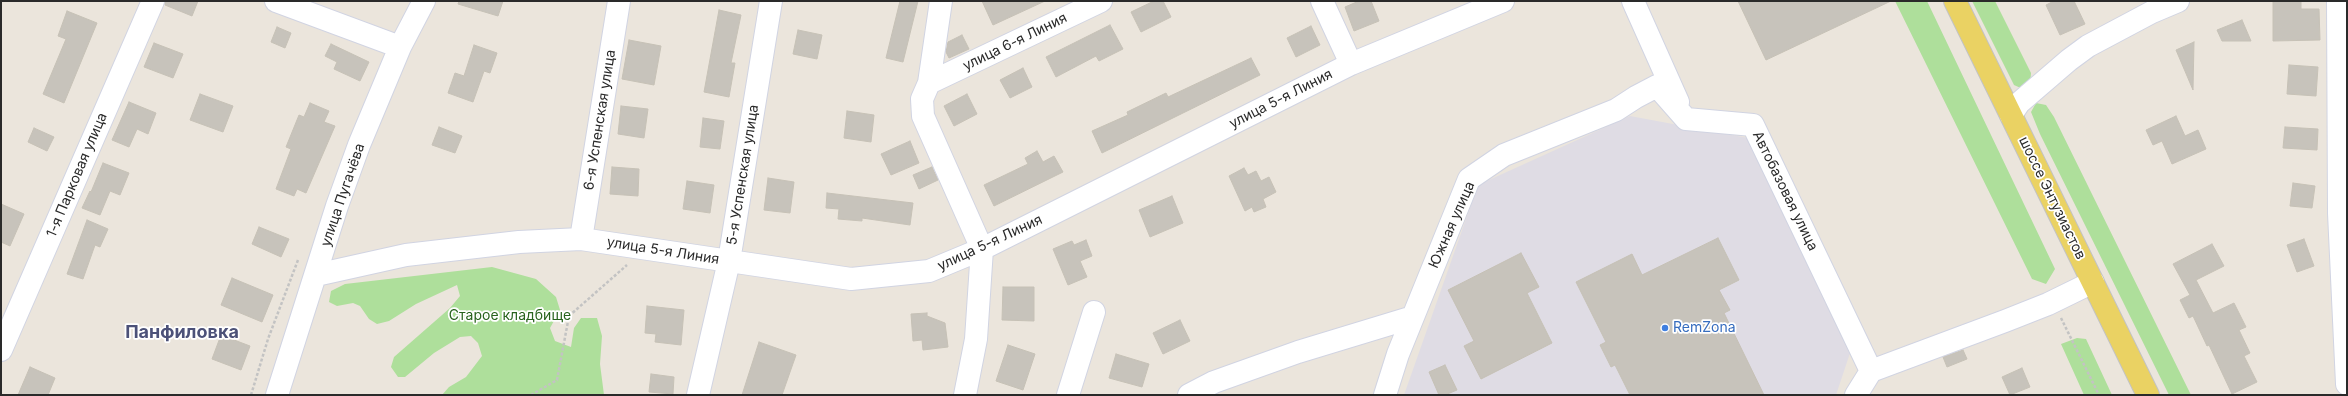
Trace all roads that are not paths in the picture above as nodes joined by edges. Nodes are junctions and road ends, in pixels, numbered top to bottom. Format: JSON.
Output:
{"nodes":[{"id":1,"x":153,"y":1,"type":"edge"},
{"id":2,"x":276,"y":1,"type":"edge"},
{"id":3,"x":424,"y":1,"type":"edge"},
{"id":4,"x":618,"y":1,"type":"edge"},
{"id":5,"x":771,"y":1,"type":"edge"},
{"id":6,"x":941,"y":1,"type":"edge"},
{"id":7,"x":1101,"y":1,"type":"edge"},
{"id":8,"x":1322,"y":1,"type":"edge"},
{"id":9,"x":1503,"y":1,"type":"edge"},
{"id":10,"x":1633,"y":1,"type":"edge"},
{"id":11,"x":1955,"y":1,"type":"edge"},
{"id":12,"x":2178,"y":1,"type":"edge"},
{"id":13,"x":2338,"y":1,"type":"edge"},
{"id":14,"x":400,"y":47,"type":"junction"},
{"id":15,"x":1351,"y":64,"type":"junction"},
{"id":16,"x":929,"y":83,"type":"junction"},
{"id":17,"x":2011,"y":115,"type":"junction"},
{"id":18,"x":1686,"y":119,"type":"junction"},
{"id":19,"x":581,"y":239,"type":"junction"},
{"id":20,"x":982,"y":249,"type":"junction"},
{"id":21,"x":729,"y":261,"type":"junction"},
{"id":22,"x":316,"y":275,"type":"junction"},
{"id":23,"x":2093,"y":282,"type":"junction"},
{"id":24,"x":1094,"y":312,"type":"dead end"},
{"id":25,"x":1413,"y":317,"type":"junction"},
{"id":26,"x":1,"y":350,"type":"edge"},
{"id":27,"x":1871,"y":371,"type":"junction"},
{"id":28,"x":2347,"y":384,"type":"edge"},
{"id":29,"x":972,"y":392,"type":"edge"},
{"id":30,"x":277,"y":395,"type":"edge"},
{"id":31,"x":698,"y":395,"type":"edge"},
{"id":32,"x":1068,"y":395,"type":"edge"},
{"id":33,"x":1189,"y":395,"type":"edge"},
{"id":34,"x":1385,"y":395,"type":"edge"},
{"id":35,"x":1856,"y":395,"type":"edge"},
{"id":36,"x":2148,"y":395,"type":"edge"}],
"edges":[{"from":1,"to":26,"type":"street","name":"1-я Парковая улица"},
{"from":2,"to":14,"type":"street"},
{"from":3,"to":14,"type":"street","name":"улица Пугачёва"},
{"from":4,"to":19,"type":"street","name":"6-я Успенская улица"},
{"from":5,"to":21,"type":"street","name":"5-я Успенская улица"},
{"from":6,"to":16,"type":"street"},
{"from":7,"to":16,"type":"street","name":"улица 6-я Линия"},
{"from":8,"to":15,"type":"street"},
{"from":9,"to":15,"type":"street","name":"улица 5-я Линия"},
{"from":10,"to":18,"type":"street"},
{"from":11,"to":17,"type":"main road","name":"шоссе Энтузиастов"},
{"from":12,"to":17,"type":"street"},
{"from":13,"to":28,"type":"street"},
{"from":14,"to":22,"type":"street","name":"улица Пугачёва"},
{"from":15,"to":20,"type":"street","name":"улица 5-я Линия"},
{"from":16,"to":20,"type":"street"},
{"from":17,"to":23,"type":"main road","name":"шоссе Энтузиастов"},
{"from":18,"to":25,"type":"street","name":"Южная улица"},
{"from":18,"to":27,"type":"street","name":"Автобазовая улица"},
{"from":19,"to":21,"type":"street","name":"улица 5-я Линия"},
{"from":19,"to":22,"type":"street","name":"улица 5-я Линия"},
{"from":20,"to":21,"type":"street","name":"улица 5-я Линия"},
{"from":20,"to":29,"type":"street"},
{"from":21,"to":31,"type":"street","name":"5-я Успенская улица"},
{"from":22,"to":30,"type":"street","name":"улица Пугачёва"},
{"from":23,"to":27,"type":"street"},
{"from":23,"to":36,"type":"main road","name":"шоссе Энтузиастов"},
{"from":24,"to":32,"type":"street"},
{"from":25,"to":33,"type":"street"},
{"from":25,"to":34,"type":"street","name":"Южная улица"},
{"from":27,"to":35,"type":"street"}]}
